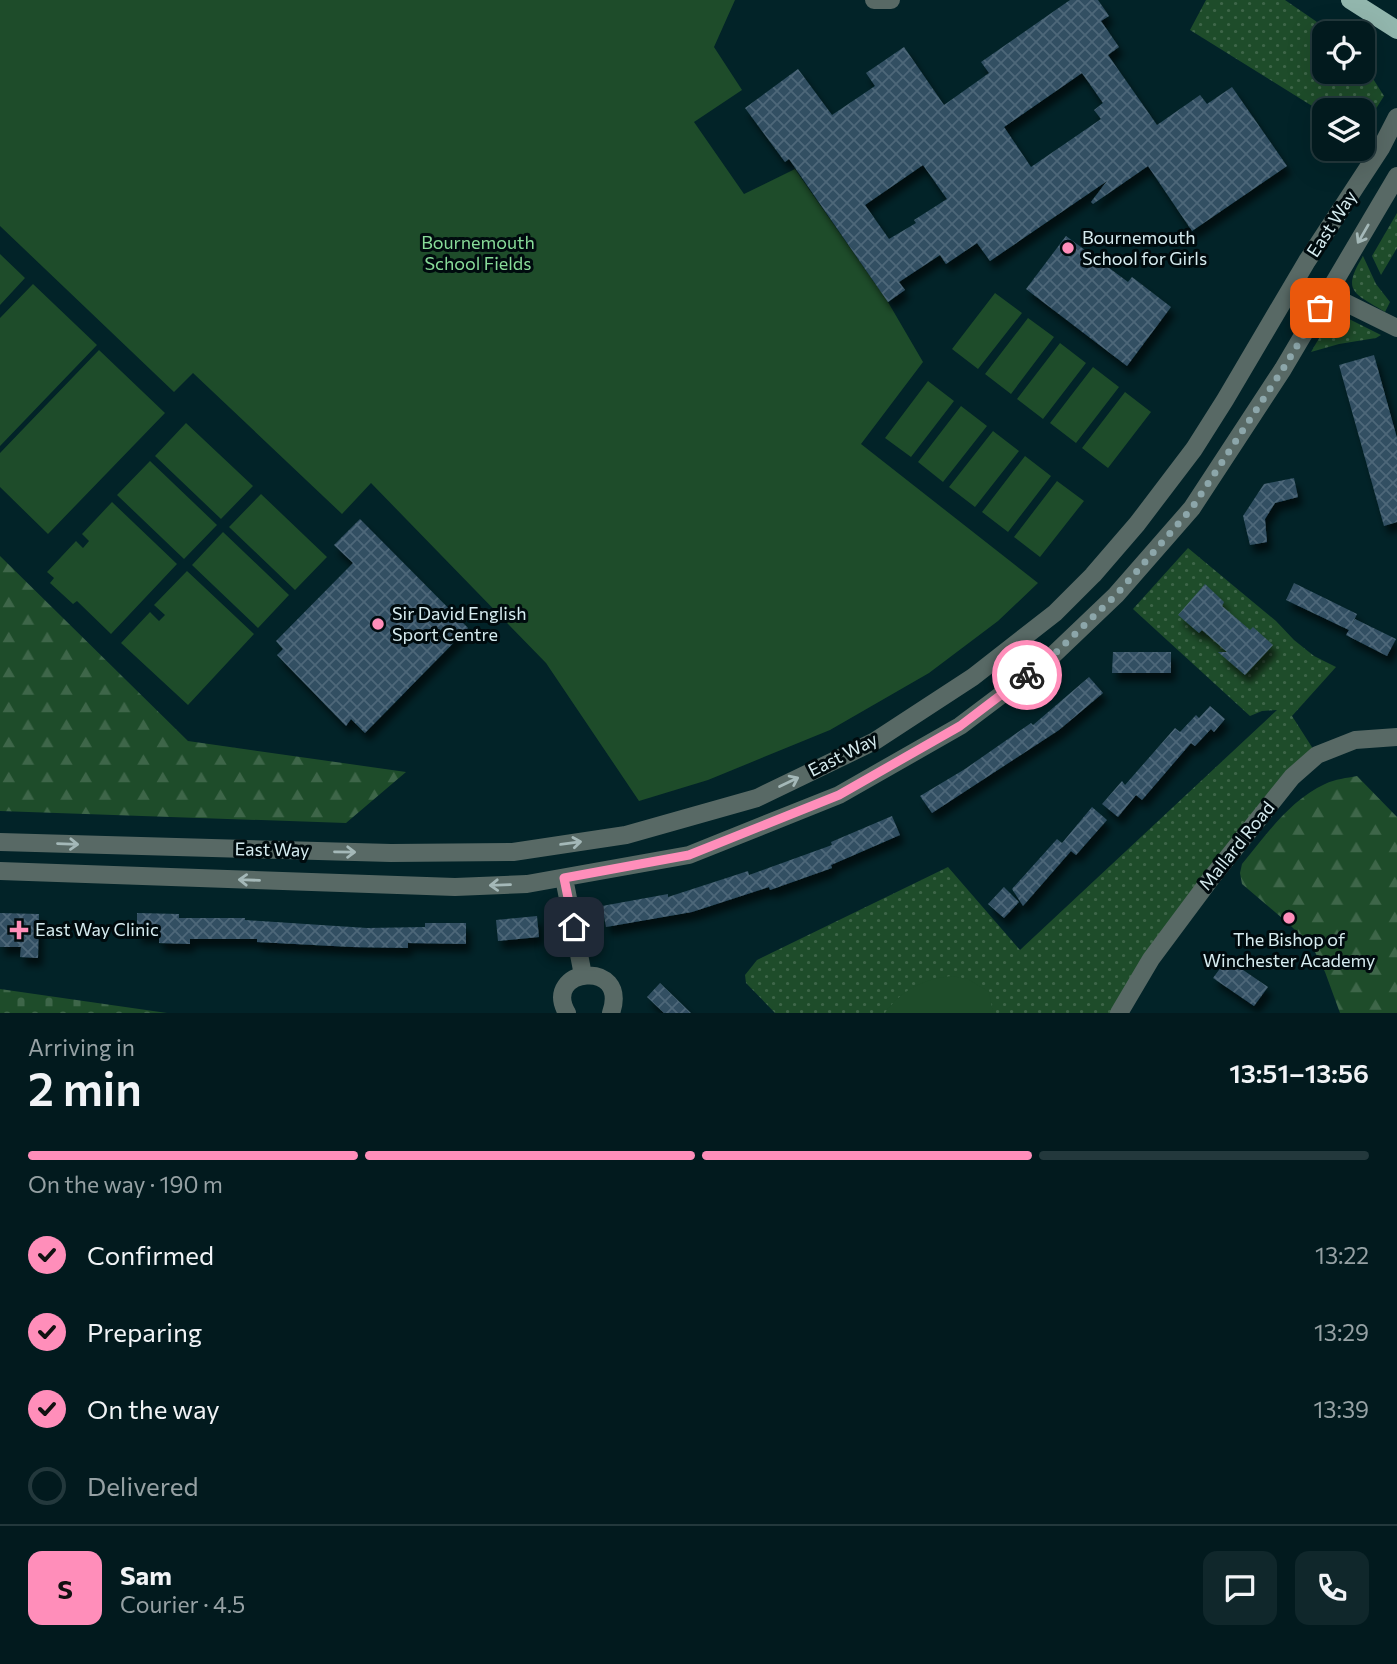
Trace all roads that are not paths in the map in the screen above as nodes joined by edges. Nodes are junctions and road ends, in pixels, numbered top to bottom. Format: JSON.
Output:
{"nodes":[{"id":1,"x":874,"y":0,"type":"edge"},
{"id":2,"x":891,"y":0,"type":"edge"},
{"id":3,"x":1350,"y":0,"type":"edge"},
{"id":4,"x":1397,"y":30,"type":"edge"},
{"id":5,"x":1397,"y":117,"type":"edge"},
{"id":6,"x":1397,"y":176,"type":"edge"},
{"id":7,"x":1328,"y":294,"type":"junction"},
{"id":8,"x":1397,"y":328,"type":"edge"},
{"id":9,"x":1397,"y":737,"type":"edge"},
{"id":10,"x":0,"y":842,"type":"edge"},
{"id":11,"x":0,"y":871,"type":"edge"},
{"id":12,"x":564,"y":878,"type":"junction"},
{"id":13,"x":583,"y":975,"type":"junction"},
{"id":14,"x":567,"y":1013,"type":"edge"},
{"id":15,"x":611,"y":1013,"type":"edge"},
{"id":16,"x":1119,"y":1013,"type":"edge"}],
"edges":[{"from":1,"to":2,"type":"street"},
{"from":3,"to":4,"type":"main road"},
{"from":10,"to":5,"type":"street","name":"East Way","one_way":true},
{"from":6,"to":7,"type":"street","name":"East Way","one_way":true},
{"from":7,"to":8,"type":"street"},
{"from":7,"to":12,"type":"street","name":"East Way"},
{"from":9,"to":16,"type":"street","name":"Mallard Road"},
{"from":12,"to":11,"type":"street","name":"East Way","one_way":true},
{"from":12,"to":13,"type":"street"},
{"from":13,"to":14,"type":"street"},
{"from":13,"to":15,"type":"street"}]}
